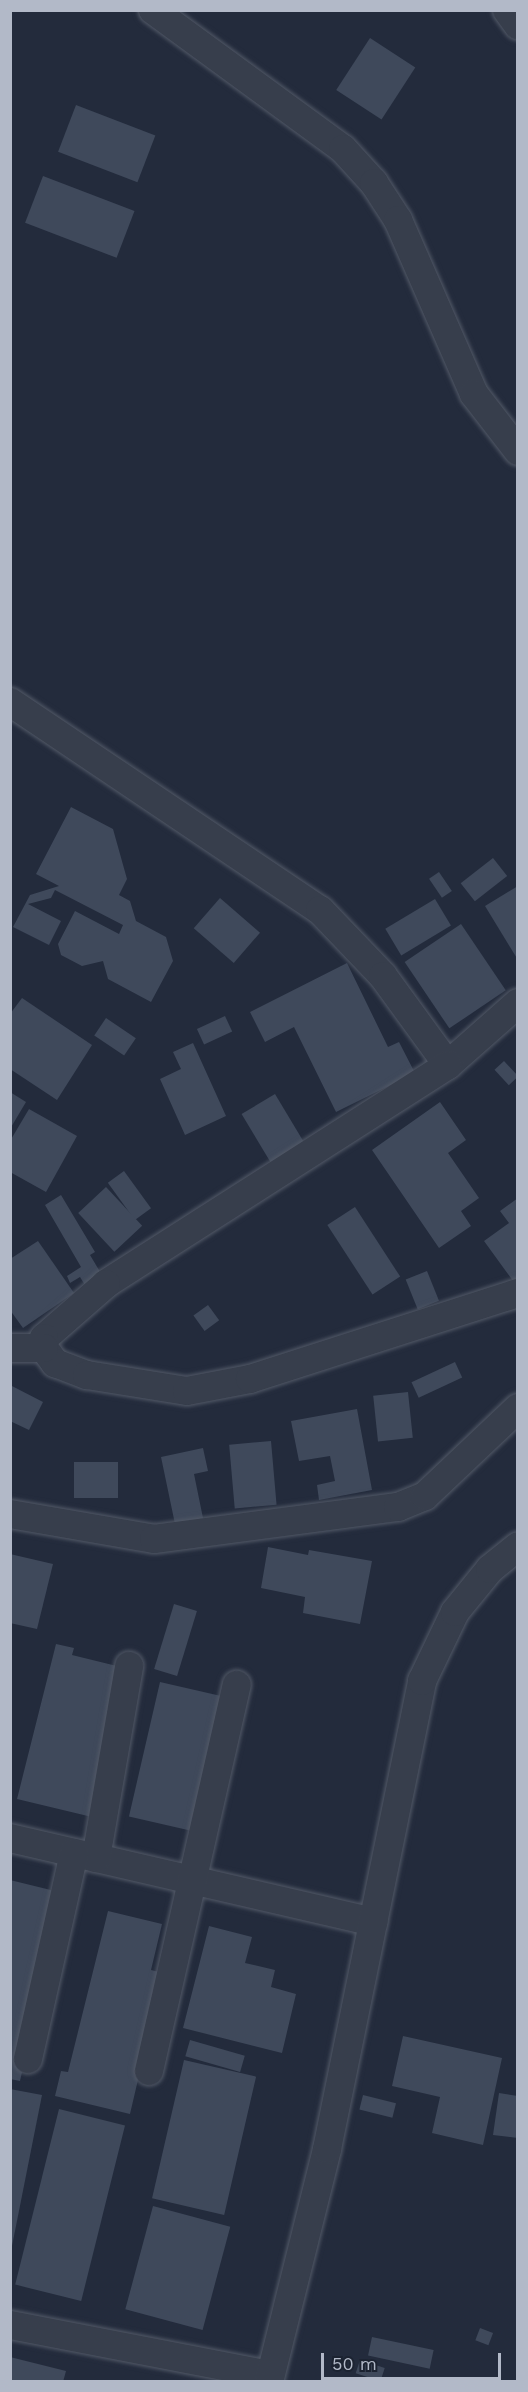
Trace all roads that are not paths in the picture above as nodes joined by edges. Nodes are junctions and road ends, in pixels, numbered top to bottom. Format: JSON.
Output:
{"nodes":[{"id":1,"x":153,"y":10,"type":"edge"},
{"id":2,"x":507,"y":10,"type":"edge"},
{"id":3,"x":518,"y":25,"type":"edge"},
{"id":4,"x":518,"y":451,"type":"edge"},
{"id":5,"x":10,"y":702,"type":"edge"},
{"id":6,"x":518,"y":1003,"type":"edge"},
{"id":7,"x":448,"y":1065,"type":"junction"},
{"id":8,"x":518,"y":1293,"type":"edge"},
{"id":9,"x":10,"y":1348,"type":"edge"},
{"id":10,"x":44,"y":1348,"type":"junction"},
{"id":11,"x":518,"y":1408,"type":"edge"},
{"id":12,"x":10,"y":1514,"type":"edge"},
{"id":13,"x":518,"y":1546,"type":"edge"},
{"id":14,"x":129,"y":1666,"type":"dead end"},
{"id":15,"x":237,"y":1685,"type":"dead end"},
{"id":16,"x":10,"y":1838,"type":"edge"},
{"id":17,"x":85,"y":1856,"type":"junction"},
{"id":18,"x":191,"y":1880,"type":"junction"},
{"id":19,"x":373,"y":1922,"type":"junction"},
{"id":20,"x":28,"y":2059,"type":"dead end"},
{"id":21,"x":149,"y":2071,"type":"dead end"},
{"id":22,"x":10,"y":2325,"type":"edge"},
{"id":23,"x":270,"y":2378,"type":"edge"}],
"edges":[{"from":1,"to":4,"type":"street"},
{"from":2,"to":3,"type":"street"},
{"from":5,"to":7,"type":"street"},
{"from":6,"to":7,"type":"street"},
{"from":7,"to":10,"type":"street"},
{"from":8,"to":10,"type":"street"},
{"from":9,"to":10,"type":"street"},
{"from":11,"to":12,"type":"street"},
{"from":13,"to":19,"type":"street"},
{"from":14,"to":17,"type":"street"},
{"from":15,"to":18,"type":"street"},
{"from":16,"to":17,"type":"street"},
{"from":17,"to":18,"type":"street"},
{"from":17,"to":20,"type":"street"},
{"from":18,"to":19,"type":"street"},
{"from":18,"to":21,"type":"street"},
{"from":19,"to":23,"type":"street"},
{"from":22,"to":23,"type":"street"}]}
